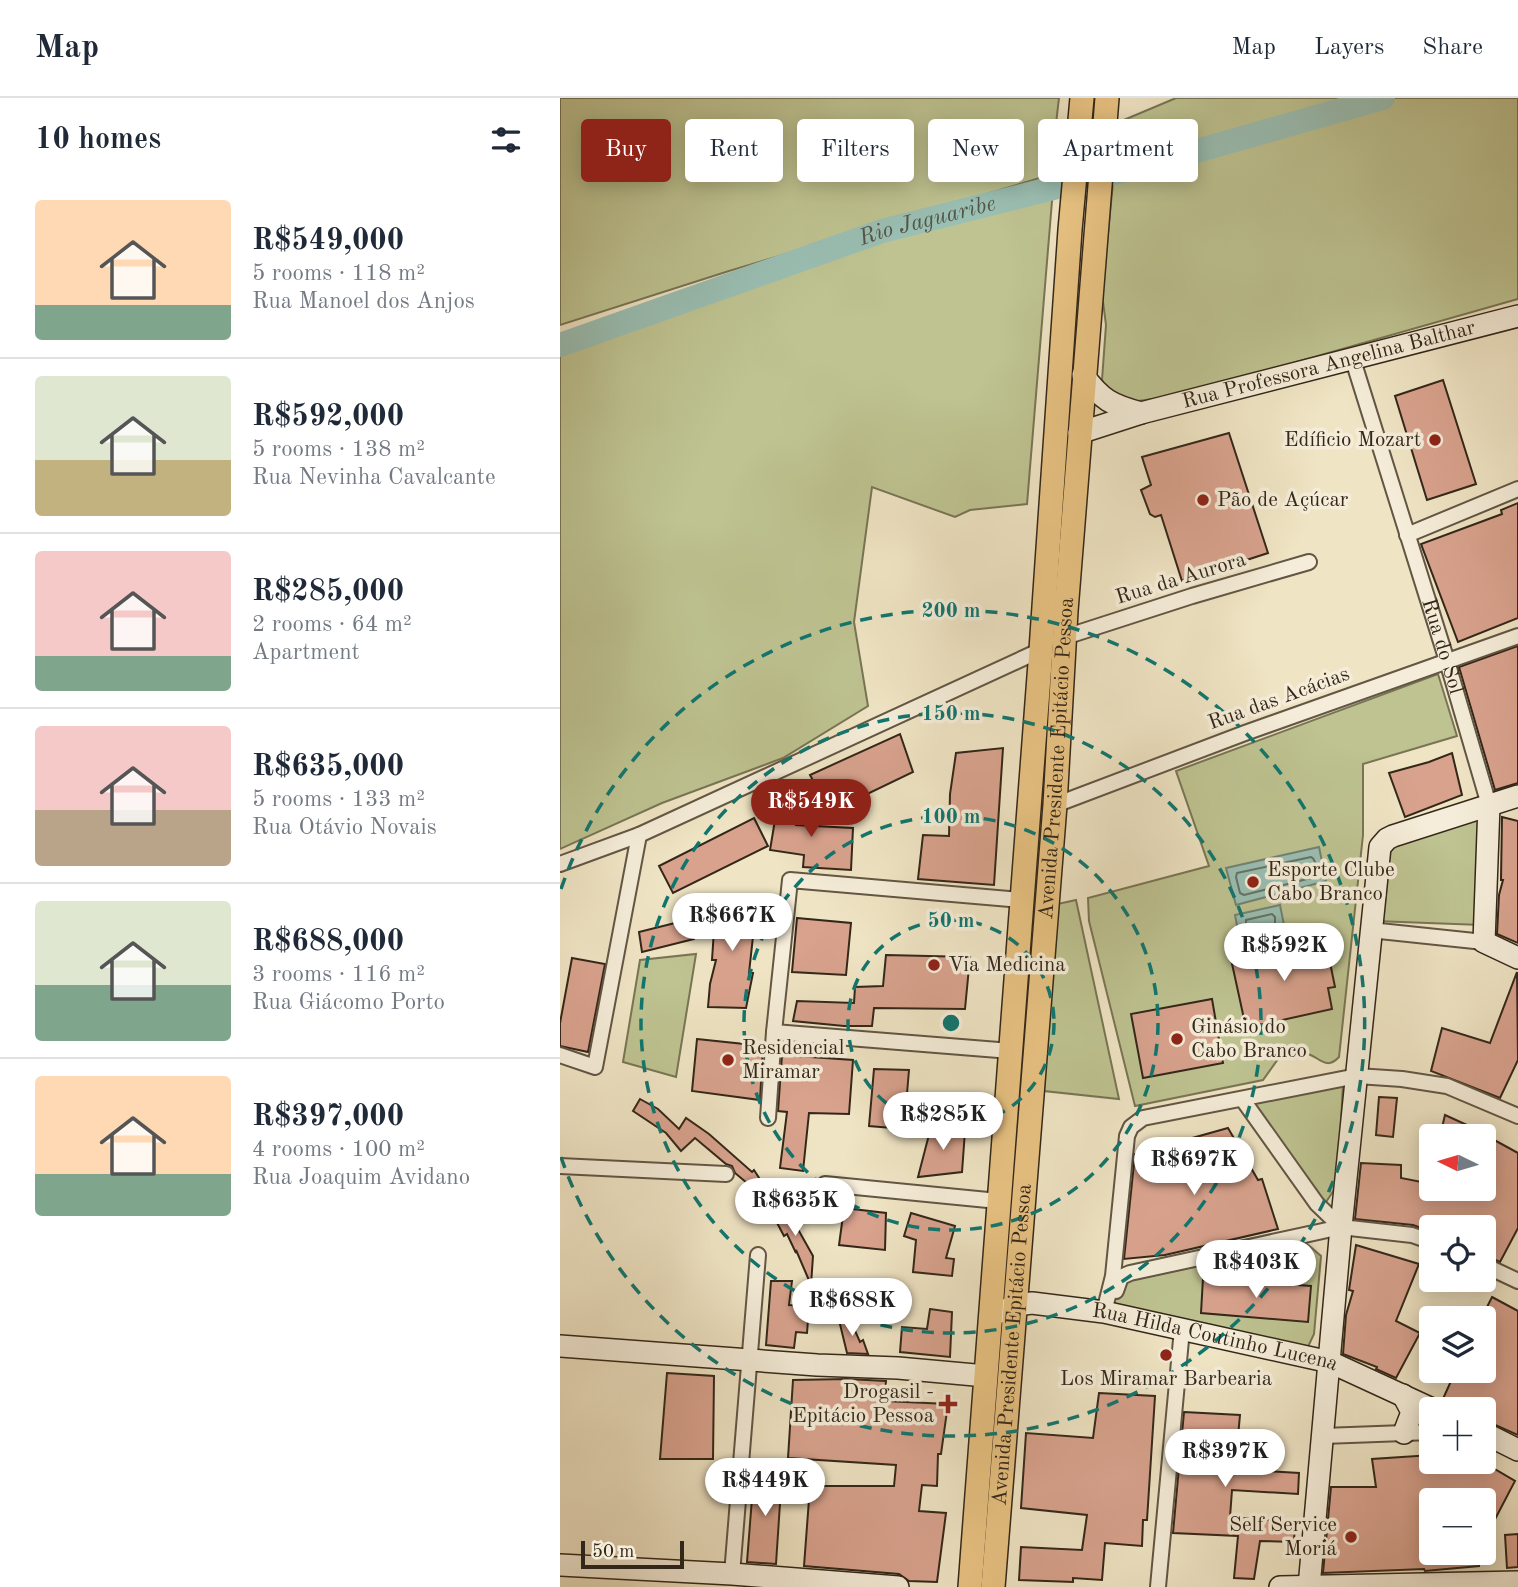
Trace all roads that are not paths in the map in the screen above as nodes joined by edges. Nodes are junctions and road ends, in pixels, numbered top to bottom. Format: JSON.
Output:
{"nodes":[{"id":1,"x":1082,"y":102,"type":"edge"},
{"id":2,"x":1106,"y":102,"type":"edge"},
{"id":3,"x":1518,"y":316,"type":"edge"},
{"id":4,"x":1352,"y":357,"type":"junction"},
{"id":5,"x":1083,"y":375,"type":"junction"},
{"id":6,"x":1141,"y":413,"type":"junction"},
{"id":7,"x":1080,"y":433,"type":"junction"},
{"id":8,"x":1518,"y":489,"type":"edge"},
{"id":9,"x":1407,"y":535,"type":"junction"},
{"id":10,"x":1309,"y":562,"type":"dead end"},
{"id":11,"x":1518,"y":636,"type":"edge"},
{"id":12,"x":1065,"y":637,"type":"junction"},
{"id":13,"x":1041,"y":650,"type":"junction"},
{"id":14,"x":1447,"y":661,"type":"junction"},
{"id":15,"x":1518,"y":796,"type":"edge"},
{"id":16,"x":1055,"y":805,"type":"junction"},
{"id":17,"x":1489,"y":805,"type":"junction"},
{"id":18,"x":639,"y":835,"type":"junction"},
{"id":19,"x":560,"y":864,"type":"edge"},
{"id":20,"x":1020,"y":900,"type":"junction"},
{"id":21,"x":1370,"y":930,"type":"junction"},
{"id":22,"x":1484,"y":942,"type":"junction"},
{"id":23,"x":1518,"y":958,"type":"edge"},
{"id":24,"x":774,"y":1032,"type":"junction"},
{"id":25,"x":1011,"y":1051,"type":"junction"},
{"id":26,"x":560,"y":1055,"type":"edge"},
{"id":27,"x":1357,"y":1076,"type":"junction"},
{"id":28,"x":1243,"y":1100,"type":"junction"},
{"id":29,"x":1518,"y":1116,"type":"edge"},
{"id":30,"x":768,"y":1118,"type":"dead end"},
{"id":31,"x":560,"y":1166,"type":"edge"},
{"id":32,"x":726,"y":1174,"type":"dead end"},
{"id":33,"x":825,"y":1184,"type":"dead end"},
{"id":34,"x":998,"y":1201,"type":"junction"},
{"id":35,"x":1341,"y":1227,"type":"junction"},
{"id":36,"x":1419,"y":1237,"type":"edge"},
{"id":37,"x":758,"y":1255,"type":"dead end"},
{"id":38,"x":1114,"y":1263,"type":"junction"},
{"id":39,"x":1496,"y":1271,"type":"edge"},
{"id":40,"x":1130,"y":1273,"type":"junction"},
{"id":41,"x":1518,"y":1281,"type":"edge"},
{"id":42,"x":1016,"y":1305,"type":"junction"},
{"id":43,"x":1111,"y":1314,"type":"junction"},
{"id":44,"x":991,"y":1317,"type":"junction"},
{"id":45,"x":1182,"y":1329,"type":"junction"},
{"id":46,"x":560,"y":1346,"type":"edge"},
{"id":47,"x":749,"y":1361,"type":"junction"},
{"id":48,"x":1330,"y":1362,"type":"junction"},
{"id":49,"x":986,"y":1376,"type":"junction"},
{"id":50,"x":1403,"y":1395,"type":"junction"},
{"id":51,"x":1419,"y":1403,"type":"edge"},
{"id":52,"x":1419,"y":1432,"type":"edge"},
{"id":53,"x":1404,"y":1433,"type":"junction"},
{"id":54,"x":1323,"y":1436,"type":"junction"},
{"id":55,"x":1496,"y":1439,"type":"edge"},
{"id":56,"x":1518,"y":1450,"type":"edge"},
{"id":57,"x":560,"y":1565,"type":"edge"},
{"id":58,"x":732,"y":1574,"type":"junction"},
{"id":59,"x":1518,"y":1582,"type":"edge"},
{"id":60,"x":1309,"y":1586,"type":"edge"},
{"id":61,"x":898,"y":1587,"type":"edge"},
{"id":62,"x":970,"y":1587,"type":"edge"},
{"id":63,"x":993,"y":1587,"type":"edge"},
{"id":64,"x":1158,"y":1587,"type":"edge"},
{"id":65,"x":1280,"y":1587,"type":"edge"}],
"edges":[{"from":1,"to":13,"type":"main road","name":"Avenida Presidente Epitácio Pessoa"},
{"from":2,"to":5,"type":"main road","name":"Avenida Presidente Epitácio Pessoa"},
{"from":3,"to":4,"type":"street","name":"Rua Professora Angelina Balthar"},
{"from":4,"to":6,"type":"street","name":"Rua Professora Angelina Balthar"},
{"from":4,"to":9,"type":"street","name":"Rua do Sol"},
{"from":5,"to":6,"type":"street"},
{"from":5,"to":7,"type":"main road","name":"Avenida Presidente Epitácio Pessoa"},
{"from":6,"to":7,"type":"street","name":"Rua Professora Angelina Balthar"},
{"from":7,"to":12,"type":"main road","name":"Avenida Presidente Epitácio Pessoa"},
{"from":8,"to":9,"type":"street"},
{"from":9,"to":14,"type":"street","name":"Rua do Sol"},
{"from":10,"to":12,"type":"street","name":"Rua da Aurora"},
{"from":11,"to":14,"type":"street","name":"Rua das Acácias"},
{"from":12,"to":16,"type":"main road","name":"Avenida Presidente Epitácio Pessoa"},
{"from":13,"to":18,"type":"street"},
{"from":13,"to":20,"type":"main road","name":"Avenida Presidente Epitácio Pessoa"},
{"from":14,"to":16,"type":"street","name":"Rua das Acácias"},
{"from":14,"to":17,"type":"street","name":"Rua do Sol"},
{"from":15,"to":17,"type":"street"},
{"from":16,"to":42,"type":"main road","name":"Avenida Presidente Epitácio Pessoa"},
{"from":17,"to":21,"type":"street"},
{"from":17,"to":22,"type":"street","name":"Rua do Sol"},
{"from":18,"to":19,"type":"street"},
{"from":18,"to":26,"type":"street"},
{"from":20,"to":24,"type":"street"},
{"from":20,"to":25,"type":"main road","name":"Avenida Presidente Epitácio Pessoa"},
{"from":21,"to":22,"type":"street"},
{"from":21,"to":27,"type":"street"},
{"from":22,"to":23,"type":"street"},
{"from":24,"to":25,"type":"street"},
{"from":24,"to":30,"type":"street"},
{"from":25,"to":34,"type":"main road","name":"Avenida Presidente Epitácio Pessoa"},
{"from":27,"to":28,"type":"street"},
{"from":27,"to":29,"type":"street"},
{"from":27,"to":35,"type":"street"},
{"from":28,"to":35,"type":"street"},
{"from":28,"to":38,"type":"street"},
{"from":31,"to":32,"type":"street"},
{"from":33,"to":34,"type":"street"},
{"from":34,"to":44,"type":"main road","name":"Avenida Presidente Epitácio Pessoa"},
{"from":35,"to":36,"type":"street"},
{"from":35,"to":40,"type":"street"},
{"from":35,"to":48,"type":"street"},
{"from":37,"to":47,"type":"street"},
{"from":38,"to":40,"type":"street"},
{"from":38,"to":43,"type":"street"},
{"from":39,"to":41,"type":"street"},
{"from":40,"to":43,"type":"street"},
{"from":42,"to":43,"type":"street","name":"Rua Hilda Coutinho Lucena"},
{"from":42,"to":44,"type":"street","name":"Rua Hilda Coutinho Lucena"},
{"from":42,"to":63,"type":"main road","name":"Avenida Presidente Epitácio Pessoa"},
{"from":43,"to":45,"type":"street","name":"Rua Hilda Coutinho Lucena"},
{"from":44,"to":49,"type":"main road","name":"Avenida Presidente Epitácio Pessoa"},
{"from":45,"to":48,"type":"street","name":"Rua Hilda Coutinho Lucena"},
{"from":45,"to":64,"type":"street"},
{"from":46,"to":47,"type":"street"},
{"from":47,"to":49,"type":"street"},
{"from":47,"to":58,"type":"street"},
{"from":48,"to":50,"type":"street","name":"Rua Hilda Coutinho Lucena"},
{"from":48,"to":54,"type":"street"},
{"from":49,"to":62,"type":"main road","name":"Avenida Presidente Epitácio Pessoa"},
{"from":50,"to":51,"type":"street","name":"Rua Hilda Coutinho Lucena"},
{"from":50,"to":53,"type":"street"},
{"from":52,"to":53,"type":"street"},
{"from":53,"to":54,"type":"street"},
{"from":54,"to":60,"type":"street"},
{"from":55,"to":56,"type":"street"},
{"from":57,"to":58,"type":"street"},
{"from":58,"to":61,"type":"street"},
{"from":59,"to":60,"type":"street"},
{"from":60,"to":65,"type":"street"}]}
